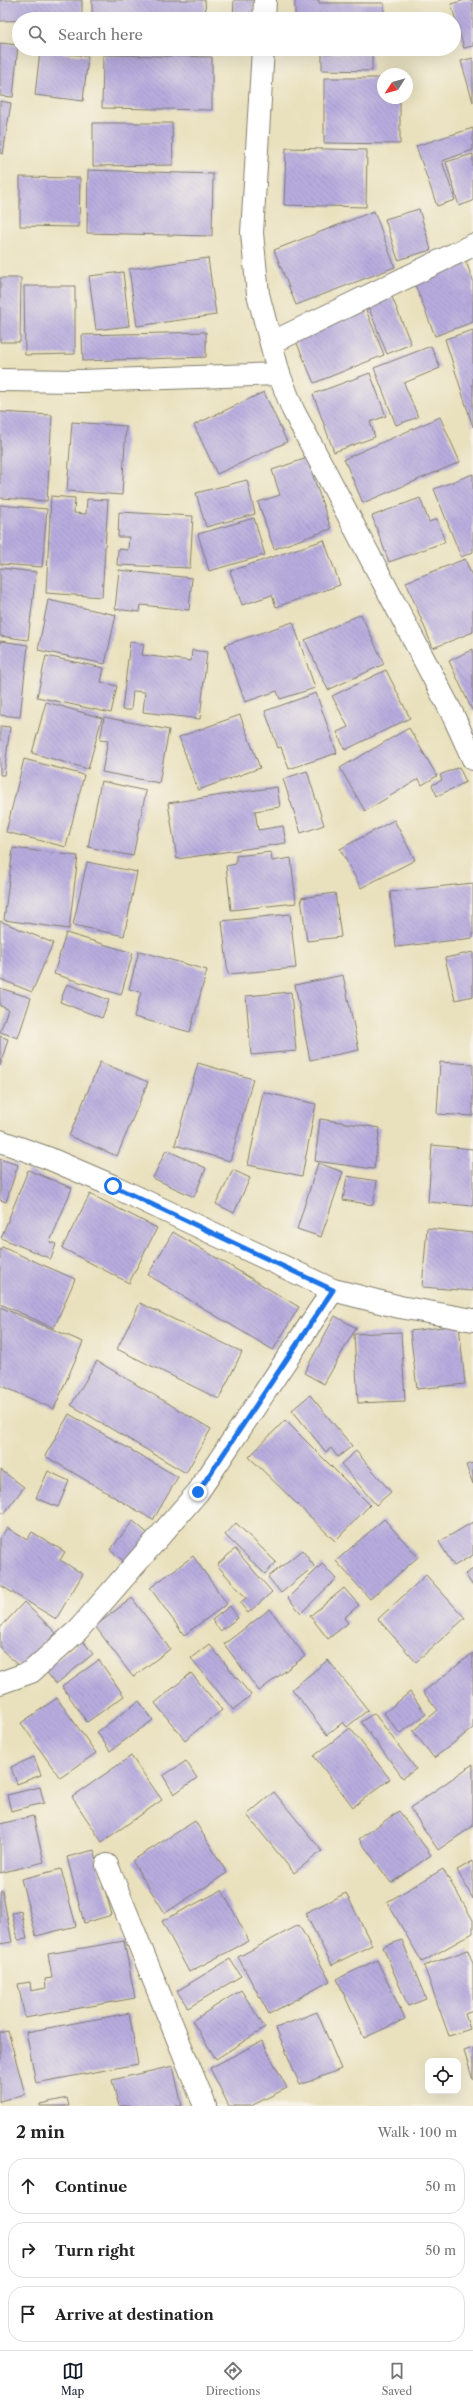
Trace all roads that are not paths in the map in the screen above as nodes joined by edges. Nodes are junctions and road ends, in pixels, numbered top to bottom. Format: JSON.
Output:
{"nodes":[{"id":1,"x":265,"y":0,"type":"edge"},
{"id":2,"x":264,"y":12,"type":"edge"},
{"id":3,"x":263,"y":56,"type":"edge"},
{"id":4,"x":473,"y":245,"type":"edge"},
{"id":5,"x":271,"y":343,"type":"junction"},
{"id":6,"x":279,"y":374,"type":"junction"},
{"id":7,"x":0,"y":380,"type":"edge"},
{"id":8,"x":473,"y":759,"type":"edge"},
{"id":9,"x":0,"y":1141,"type":"edge"},
{"id":10,"x":333,"y":1290,"type":"junction"},
{"id":11,"x":473,"y":1320,"type":"edge"},
{"id":12,"x":0,"y":1683,"type":"edge"},
{"id":13,"x":107,"y":1865,"type":"dead end"},
{"id":14,"x":205,"y":2106,"type":"edge"}],
"edges":[{"from":1,"to":2,"type":"street"},
{"from":3,"to":5,"type":"street"},
{"from":4,"to":5,"type":"street"},
{"from":5,"to":6,"type":"street"},
{"from":6,"to":7,"type":"street"},
{"from":6,"to":8,"type":"street"},
{"from":9,"to":10,"type":"street"},
{"from":10,"to":11,"type":"street"},
{"from":10,"to":12,"type":"street"},
{"from":13,"to":14,"type":"street"}]}
